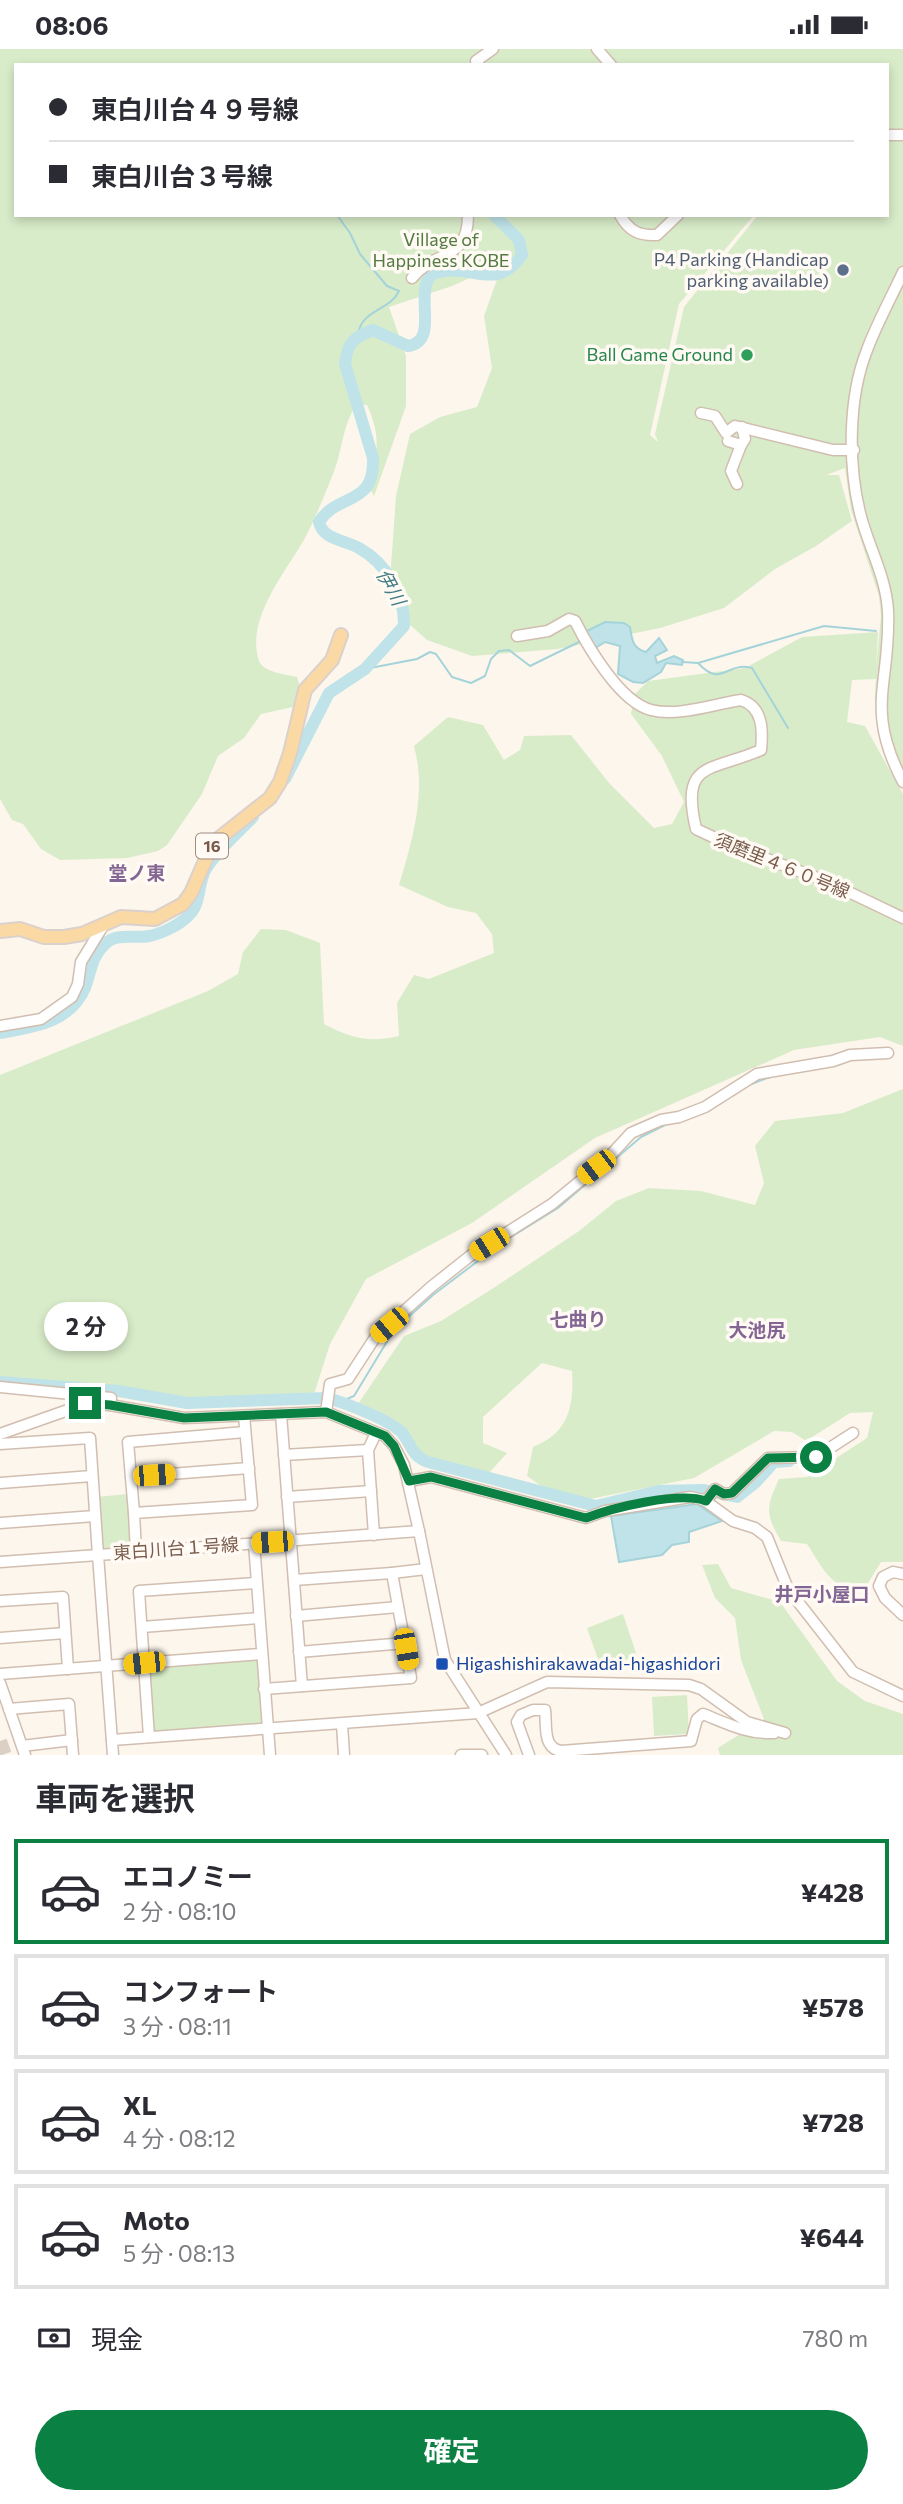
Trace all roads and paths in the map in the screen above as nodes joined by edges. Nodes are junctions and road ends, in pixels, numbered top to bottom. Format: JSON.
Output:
{"nodes":[{"id":1,"x":493,"y":49,"type":"edge"},
{"id":2,"x":597,"y":49,"type":"edge"},
{"id":3,"x":478,"y":63,"type":"edge"},
{"id":4,"x":609,"y":63,"type":"edge"},
{"id":5,"x":468,"y":217,"type":"edge"},
{"id":6,"x":621,"y":217,"type":"edge"},
{"id":7,"x":676,"y":217,"type":"edge"},
{"id":8,"x":903,"y":272,"type":"edge"},
{"id":9,"x":412,"y":278,"type":"dead end"},
{"id":10,"x":701,"y":413,"type":"dead end"},
{"id":11,"x":742,"y":427,"type":"junction"},
{"id":12,"x":727,"y":436,"type":"junction"},
{"id":13,"x":741,"y":445,"type":"junction"},
{"id":14,"x":854,"y":450,"type":"junction"},
{"id":15,"x":737,"y":484,"type":"dead end"},
{"id":16,"x":341,"y":635,"type":"dead end"},
{"id":17,"x":517,"y":636,"type":"dead end"},
{"id":18,"x":903,"y":782,"type":"edge"},
{"id":19,"x":903,"y":918,"type":"edge"},
{"id":20,"x":103,"y":926,"type":"junction"},
{"id":21,"x":0,"y":931,"type":"edge"},
{"id":22,"x":0,"y":1026,"type":"edge"},
{"id":23,"x":888,"y":1053,"type":"dead end"},
{"id":24,"x":0,"y":1387,"type":"edge"},
{"id":25,"x":110,"y":1405,"type":"junction"},
{"id":26,"x":326,"y":1412,"type":"junction"},
{"id":27,"x":281,"y":1414,"type":"junction"},
{"id":28,"x":244,"y":1416,"type":"junction"},
{"id":29,"x":245,"y":1432,"type":"junction"},
{"id":30,"x":376,"y":1433,"type":"junction"},
{"id":31,"x":853,"y":1433,"type":"dead end"},
{"id":32,"x":0,"y":1434,"type":"edge"},
{"id":33,"x":0,"y":1444,"type":"edge"},
{"id":34,"x":368,"y":1450,"type":"junction"},
{"id":35,"x":284,"y":1455,"type":"junction"},
{"id":36,"x":249,"y":1468,"type":"junction"},
{"id":37,"x":92,"y":1476,"type":"junction"},
{"id":38,"x":131,"y":1477,"type":"junction"},
{"id":39,"x":409,"y":1481,"type":"junction"},
{"id":40,"x":0,"y":1483,"type":"edge"},
{"id":41,"x":371,"y":1491,"type":"junction"},
{"id":42,"x":287,"y":1497,"type":"junction"},
{"id":43,"x":706,"y":1501,"type":"junction"},
{"id":44,"x":134,"y":1513,"type":"junction"},
{"id":45,"x":95,"y":1515,"type":"junction"},
{"id":46,"x":0,"y":1523,"type":"edge"},
{"id":47,"x":419,"y":1531,"type":"junction"},
{"id":48,"x":374,"y":1535,"type":"junction"},
{"id":49,"x":291,"y":1541,"type":"junction"},
{"id":50,"x":254,"y":1543,"type":"junction"},
{"id":51,"x":136,"y":1552,"type":"junction"},
{"id":52,"x":98,"y":1555,"type":"junction"},
{"id":53,"x":0,"y":1562,"type":"edge"},
{"id":54,"x":426,"y":1569,"type":"junction"},
{"id":55,"x":392,"y":1573,"type":"junction"},
{"id":56,"x":903,"y":1574,"type":"edge"},
{"id":57,"x":294,"y":1580,"type":"junction"},
{"id":58,"x":256,"y":1583,"type":"junction"},
{"id":59,"x":0,"y":1601,"type":"edge"},
{"id":60,"x":398,"y":1607,"type":"junction"},
{"id":61,"x":296,"y":1615,"type":"junction"},
{"id":62,"x":903,"y":1615,"type":"edge"},
{"id":63,"x":259,"y":1618,"type":"junction"},
{"id":64,"x":142,"y":1627,"type":"junction"},
{"id":65,"x":65,"y":1633,"type":"junction"},
{"id":66,"x":0,"y":1638,"type":"edge"},
{"id":67,"x":405,"y":1643,"type":"junction"},
{"id":68,"x":299,"y":1652,"type":"junction"},
{"id":69,"x":261,"y":1654,"type":"junction"},
{"id":70,"x":144,"y":1663,"type":"junction"},
{"id":71,"x":106,"y":1667,"type":"junction"},
{"id":72,"x":68,"y":1669,"type":"junction"},
{"id":73,"x":0,"y":1674,"type":"edge"},
{"id":74,"x":0,"y":1683,"type":"edge"},
{"id":75,"x":302,"y":1686,"type":"junction"},
{"id":76,"x":264,"y":1689,"type":"junction"},
{"id":77,"x":903,"y":1696,"type":"edge"},
{"id":78,"x":9,"y":1709,"type":"junction"},
{"id":79,"x":478,"y":1713,"type":"junction"},
{"id":80,"x":342,"y":1724,"type":"junction"},
{"id":81,"x":268,"y":1729,"type":"junction"},
{"id":82,"x":149,"y":1737,"type":"junction"},
{"id":83,"x":72,"y":1740,"type":"junction"},
{"id":84,"x":112,"y":1740,"type":"junction"},
{"id":85,"x":23,"y":1750,"type":"edge"},
{"id":86,"x":73,"y":1755,"type":"edge"},
{"id":87,"x":113,"y":1755,"type":"edge"},
{"id":88,"x":270,"y":1755,"type":"edge"},
{"id":89,"x":344,"y":1755,"type":"edge"},
{"id":90,"x":461,"y":1755,"type":"edge"},
{"id":91,"x":482,"y":1755,"type":"edge"},
{"id":92,"x":506,"y":1755,"type":"edge"},
{"id":93,"x":529,"y":1755,"type":"edge"}],
"edges":[{"from":1,"to":3,"type":"street"},
{"from":2,"to":4,"type":"street"},
{"from":5,"to":9,"type":"street"},
{"from":6,"to":7,"type":"street"},
{"from":8,"to":14,"type":"street"},
{"from":10,"to":12,"type":"street"},
{"from":11,"to":12,"type":"street"},
{"from":11,"to":13,"type":"street"},
{"from":11,"to":14,"type":"street"},
{"from":12,"to":13,"type":"street"},
{"from":13,"to":15,"type":"street"},
{"from":14,"to":18,"type":"street"},
{"from":16,"to":20,"type":"main road","number":"16"},
{"from":17,"to":19,"type":"street","name":"須磨里４６０号線"},
{"from":20,"to":21,"type":"main road","number":"16"},
{"from":20,"to":22,"type":"street"},
{"from":23,"to":26,"type":"street"},
{"from":24,"to":25,"type":"street"},
{"from":25,"to":28,"type":"street"},
{"from":25,"to":32,"type":"street"},
{"from":26,"to":27,"type":"street"},
{"from":26,"to":30,"type":"street"},
{"from":27,"to":28,"type":"street"},
{"from":27,"to":35,"type":"street"},
{"from":28,"to":29,"type":"street"},
{"from":29,"to":36,"type":"street"},
{"from":29,"to":38,"type":"street"},
{"from":30,"to":34,"type":"street"},
{"from":30,"to":39,"type":"street"},
{"from":31,"to":43,"type":"street"},
{"from":33,"to":37,"type":"street"},
{"from":34,"to":35,"type":"street"},
{"from":34,"to":41,"type":"street"},
{"from":35,"to":42,"type":"street"},
{"from":36,"to":38,"type":"street"},
{"from":36,"to":44,"type":"street"},
{"from":37,"to":40,"type":"street"},
{"from":37,"to":45,"type":"street"},
{"from":38,"to":44,"type":"street"},
{"from":39,"to":43,"type":"street"},
{"from":39,"to":47,"type":"street"},
{"from":41,"to":42,"type":"street"},
{"from":41,"to":48,"type":"street"},
{"from":42,"to":49,"type":"street"},
{"from":43,"to":77,"type":"street"},
{"from":44,"to":51,"type":"street"},
{"from":45,"to":46,"type":"street"},
{"from":45,"to":52,"type":"street"},
{"from":47,"to":48,"type":"street","name":"東白川台１号線"},
{"from":47,"to":54,"type":"street"},
{"from":48,"to":49,"type":"street","name":"東白川台１号線"},
{"from":49,"to":50,"type":"street","name":"東白川台１号線"},
{"from":49,"to":57,"type":"street"},
{"from":50,"to":51,"type":"street","name":"東白川台１号線"},
{"from":50,"to":58,"type":"street"},
{"from":51,"to":52,"type":"street","name":"東白川台１号線"},
{"from":52,"to":53,"type":"street"},
{"from":52,"to":71,"type":"street","name":"東白川台１号線"},
{"from":54,"to":55,"type":"street"},
{"from":54,"to":79,"type":"street"},
{"from":55,"to":57,"type":"street"},
{"from":55,"to":60,"type":"street"},
{"from":56,"to":62,"type":"street"},
{"from":57,"to":61,"type":"street"},
{"from":58,"to":63,"type":"street"},
{"from":58,"to":64,"type":"street"},
{"from":59,"to":65,"type":"street"},
{"from":60,"to":61,"type":"street"},
{"from":60,"to":67,"type":"street"},
{"from":61,"to":68,"type":"street"},
{"from":63,"to":64,"type":"street"},
{"from":63,"to":69,"type":"street"},
{"from":64,"to":70,"type":"street"},
{"from":65,"to":66,"type":"street"},
{"from":65,"to":72,"type":"street"},
{"from":67,"to":68,"type":"street"},
{"from":67,"to":75,"type":"street"},
{"from":68,"to":75,"type":"street"},
{"from":69,"to":70,"type":"street"},
{"from":69,"to":76,"type":"street"},
{"from":70,"to":71,"type":"street"},
{"from":70,"to":82,"type":"street"},
{"from":71,"to":72,"type":"street"},
{"from":71,"to":84,"type":"street","name":"東白川台１号線"},
{"from":72,"to":73,"type":"street"},
{"from":74,"to":78,"type":"street"},
{"from":75,"to":76,"type":"street"},
{"from":76,"to":81,"type":"street"},
{"from":78,"to":83,"type":"street"},
{"from":78,"to":85,"type":"street"},
{"from":79,"to":80,"type":"street"},
{"from":79,"to":92,"type":"street"},
{"from":79,"to":93,"type":"street"},
{"from":80,"to":81,"type":"street"},
{"from":80,"to":89,"type":"street"},
{"from":81,"to":82,"type":"street"},
{"from":81,"to":88,"type":"street"},
{"from":82,"to":84,"type":"street"},
{"from":83,"to":85,"type":"street"},
{"from":83,"to":86,"type":"street"},
{"from":84,"to":87,"type":"street","name":"東白川台１号線"},
{"from":90,"to":91,"type":"street"}]}
